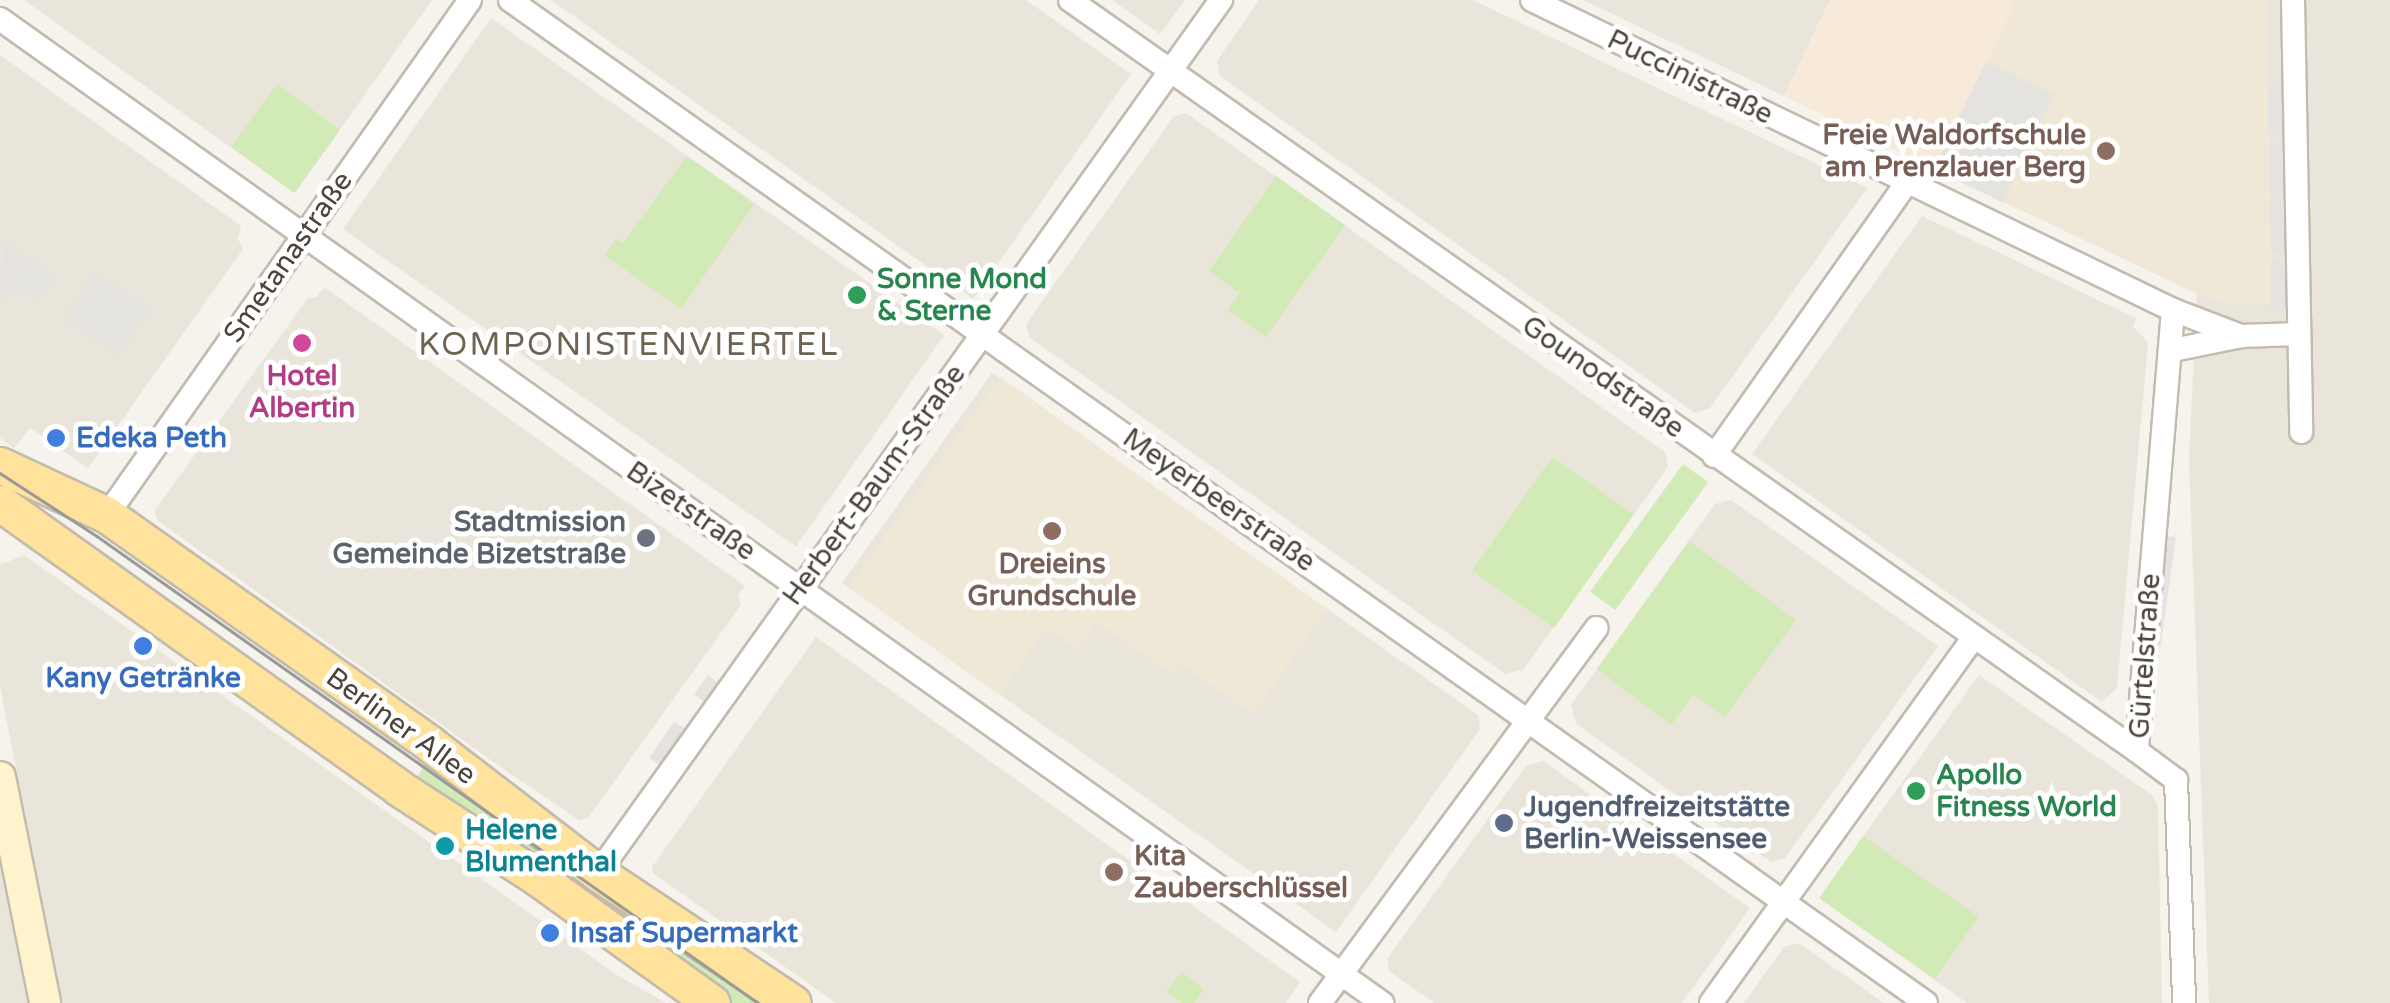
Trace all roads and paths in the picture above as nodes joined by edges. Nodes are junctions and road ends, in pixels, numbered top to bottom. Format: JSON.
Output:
{"nodes":[{"id":1,"x":470,"y":0,"type":"edge"},
{"id":2,"x":510,"y":0,"type":"edge"},
{"id":3,"x":1070,"y":0,"type":"edge"},
{"id":4,"x":1221,"y":0,"type":"edge"},
{"id":5,"x":1532,"y":0,"type":"edge"},
{"id":6,"x":2292,"y":0,"type":"edge"},
{"id":7,"x":0,"y":19,"type":"edge"},
{"id":8,"x":1170,"y":71,"type":"junction"},
{"id":9,"x":1907,"y":182,"type":"junction"},
{"id":10,"x":304,"y":234,"type":"junction"},
{"id":11,"x":2173,"y":310,"type":"junction"},
{"id":12,"x":983,"y":334,"type":"junction"},
{"id":13,"x":2298,"y":334,"type":"junction"},
{"id":14,"x":2241,"y":336,"type":"junction"},
{"id":15,"x":2173,"y":350,"type":"junction"},
{"id":16,"x":2302,"y":432,"type":"dead end"},
{"id":17,"x":1714,"y":456,"type":"junction"},
{"id":18,"x":0,"y":464,"type":"edge"},
{"id":19,"x":0,"y":502,"type":"edge"},
{"id":20,"x":106,"y":515,"type":"junction"},
{"id":21,"x":800,"y":589,"type":"junction"},
{"id":22,"x":1596,"y":628,"type":"dead end"},
{"id":23,"x":1972,"y":639,"type":"junction"},
{"id":24,"x":1526,"y":719,"type":"junction"},
{"id":25,"x":2137,"y":751,"type":"junction"},
{"id":26,"x":0,"y":776,"type":"edge"},
{"id":27,"x":598,"y":872,"type":"junction"},
{"id":28,"x":1784,"y":902,"type":"junction"},
{"id":29,"x":1341,"y":974,"type":"junction"},
{"id":30,"x":44,"y":1003,"type":"edge"},
{"id":31,"x":712,"y":1003,"type":"edge"},
{"id":32,"x":793,"y":1003,"type":"edge"},
{"id":33,"x":1320,"y":1003,"type":"edge"},
{"id":34,"x":1382,"y":1003,"type":"edge"},
{"id":35,"x":1712,"y":1003,"type":"edge"},
{"id":36,"x":1926,"y":1003,"type":"edge"},
{"id":37,"x":2184,"y":1003,"type":"edge"}],
"edges":[{"from":1,"to":10,"type":"street","name":"Smetanastraße"},
{"from":2,"to":12,"type":"street","name":"Meyerbeerstraße"},
{"from":3,"to":8,"type":"street","name":"Gounodstraße"},
{"from":4,"to":8,"type":"street","name":"Herbert-Baum-Straße"},
{"from":5,"to":9,"type":"street","name":"Puccinistraße"},
{"from":6,"to":13,"type":"street"},
{"from":7,"to":10,"type":"street","name":"Bizetstraße"},
{"from":8,"to":12,"type":"street","name":"Herbert-Baum-Straße"},
{"from":8,"to":17,"type":"street","name":"Gounodstraße"},
{"from":9,"to":11,"type":"street","name":"Puccinistraße"},
{"from":9,"to":17,"type":"street"},
{"from":10,"to":20,"type":"street","name":"Smetanastraße"},
{"from":10,"to":21,"type":"street","name":"Bizetstraße"},
{"from":11,"to":14,"type":"street"},
{"from":11,"to":15,"type":"street","name":"Gürtelstraße"},
{"from":12,"to":21,"type":"street","name":"Herbert-Baum-Straße"},
{"from":12,"to":24,"type":"street","name":"Meyerbeerstraße"},
{"from":13,"to":14,"type":"street"},
{"from":13,"to":16,"type":"street"},
{"from":14,"to":15,"type":"street"},
{"from":15,"to":25,"type":"street","name":"Gürtelstraße"},
{"from":17,"to":23,"type":"street","name":"Gounodstraße"},
{"from":18,"to":20,"type":"main road","name":"Berliner Allee"},
{"from":19,"to":31,"type":"main road","name":"Berliner Allee"},
{"from":20,"to":27,"type":"main road","name":"Berliner Allee"},
{"from":21,"to":27,"type":"street","name":"Herbert-Baum-Straße"},
{"from":21,"to":29,"type":"street","name":"Bizetstraße"},
{"from":22,"to":24,"type":"street"},
{"from":23,"to":25,"type":"street","name":"Gounodstraße"},
{"from":23,"to":28,"type":"street"},
{"from":24,"to":28,"type":"street","name":"Meyerbeerstraße"},
{"from":24,"to":29,"type":"street"},
{"from":25,"to":37,"type":"street","name":"Gürtelstraße"},
{"from":26,"to":30,"type":"street"},
{"from":27,"to":32,"type":"main road","name":"Berliner Allee"},
{"from":28,"to":35,"type":"street"},
{"from":28,"to":36,"type":"street","name":"Meyerbeerstraße"},
{"from":29,"to":33,"type":"street"},
{"from":29,"to":34,"type":"street","name":"Bizetstraße"}]}
